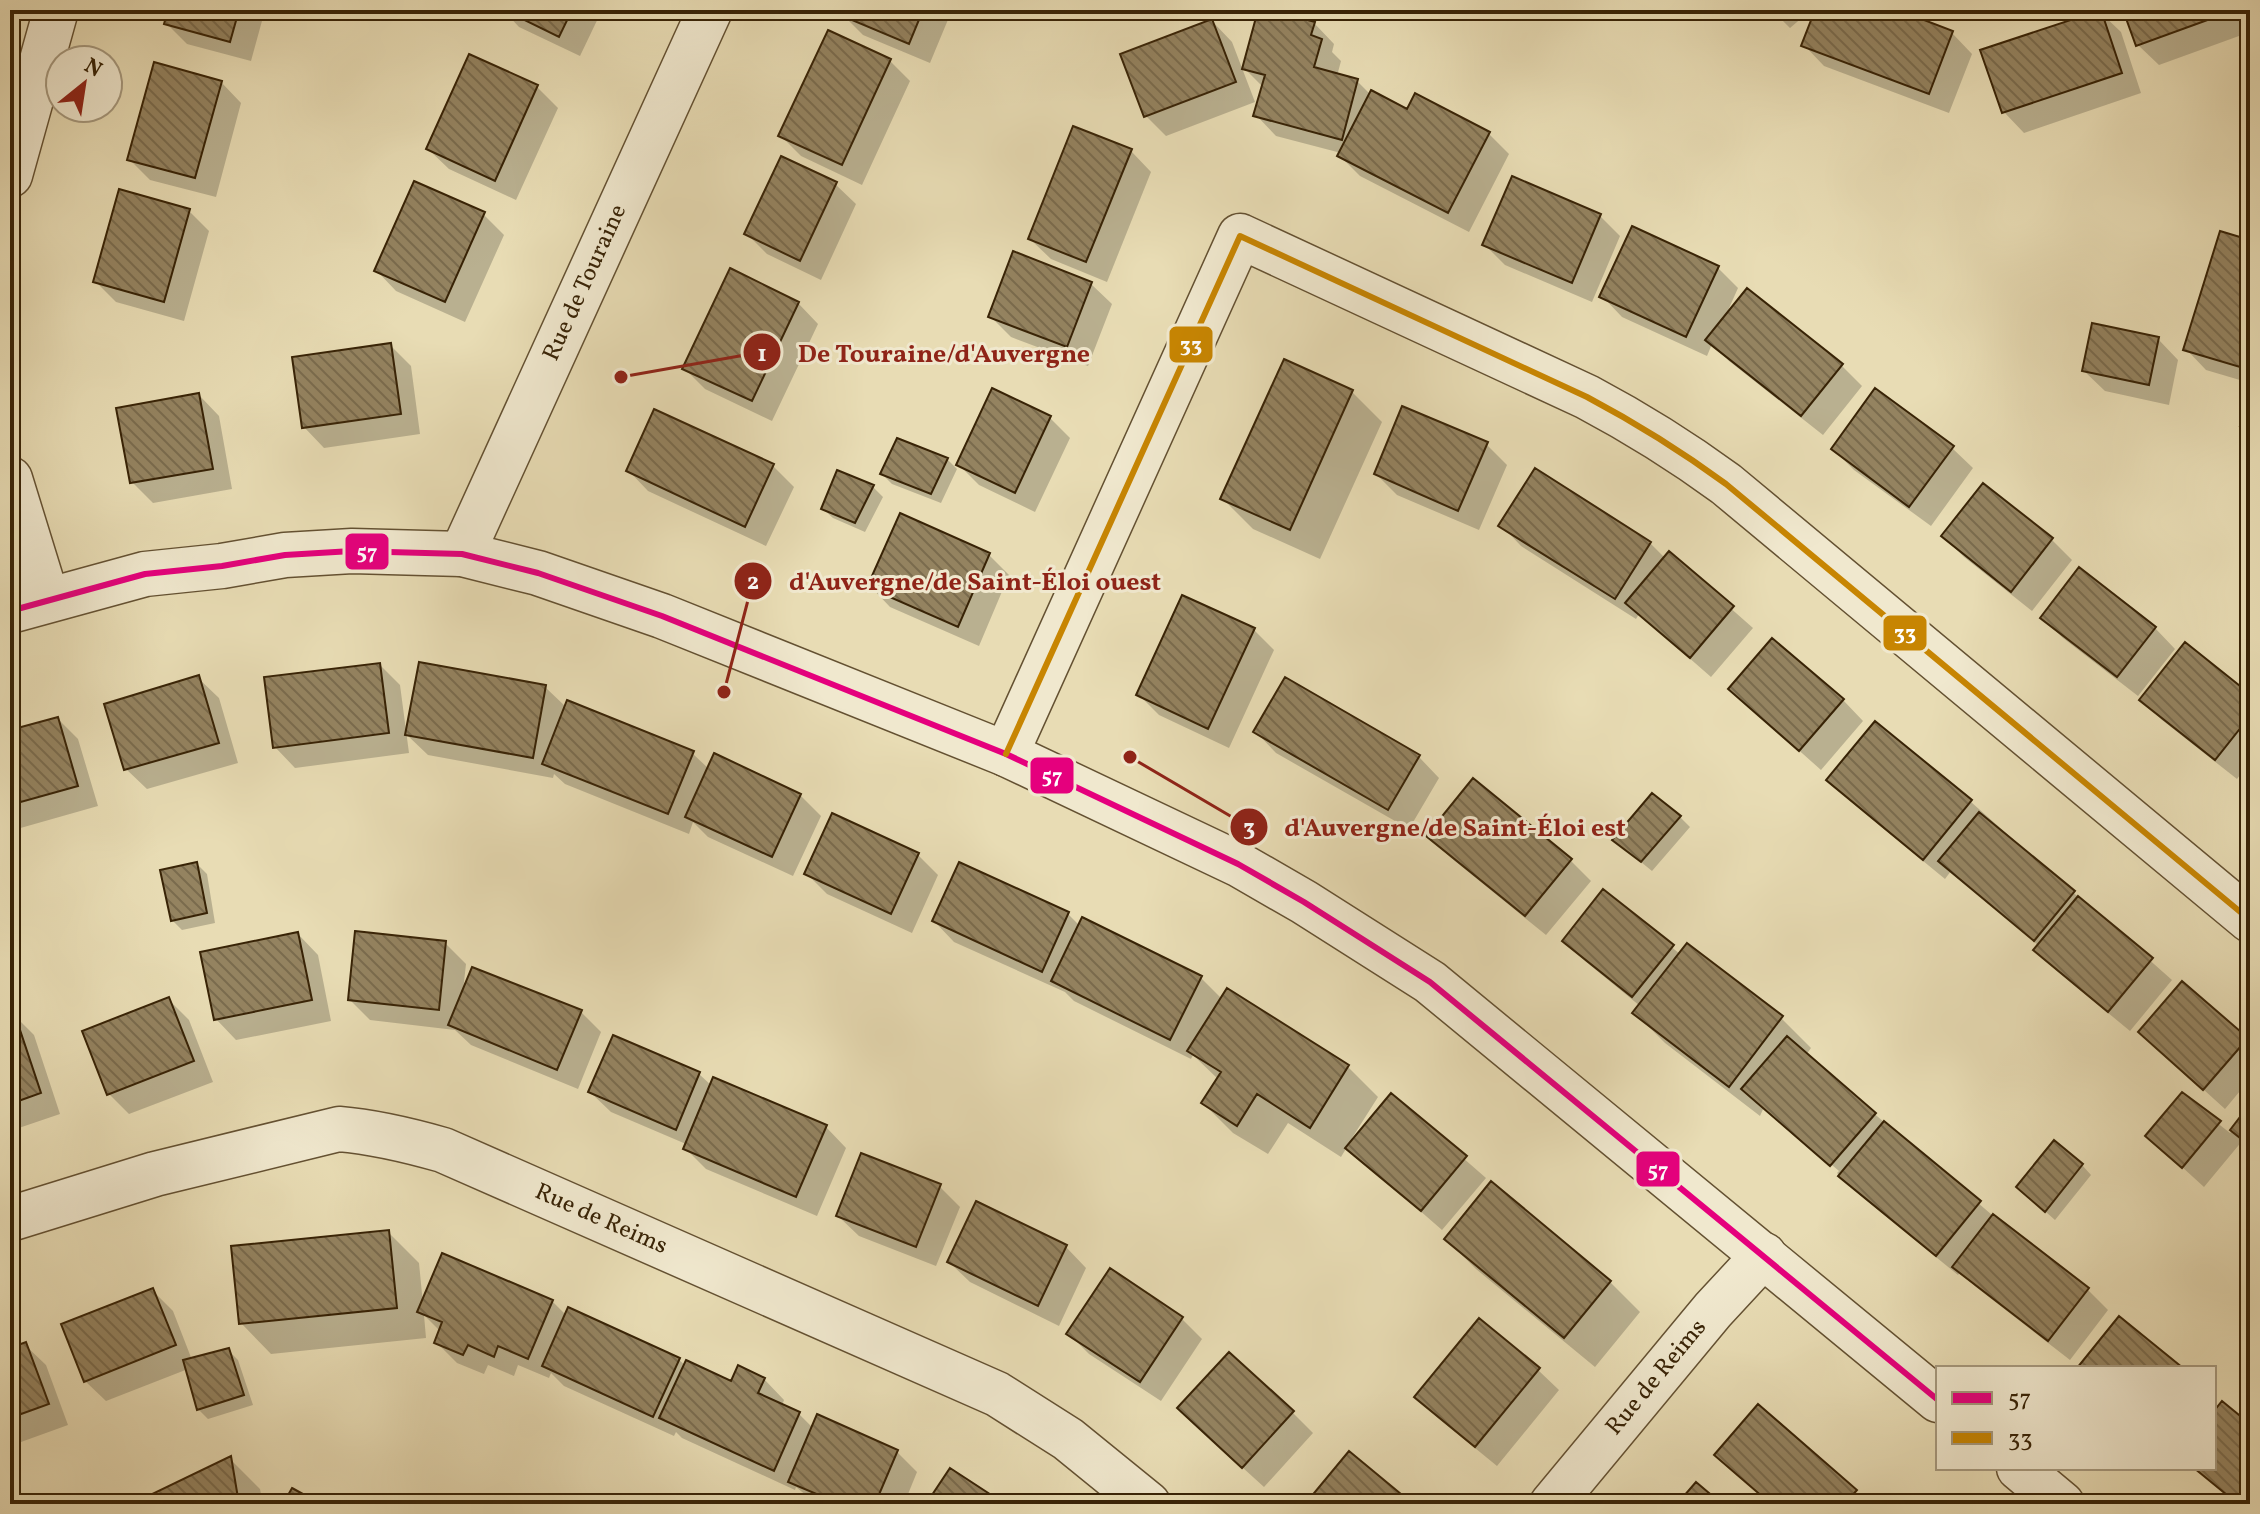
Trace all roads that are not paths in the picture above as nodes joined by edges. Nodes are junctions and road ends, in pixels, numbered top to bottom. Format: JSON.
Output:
{"nodes":[{"id":1,"x":56,"y":10,"type":"edge"},
{"id":2,"x":710,"y":10,"type":"edge"},
{"id":3,"x":10,"y":175,"type":"edge"},
{"id":4,"x":10,"y":479,"type":"edge"},
{"id":5,"x":462,"y":554,"type":"junction"},
{"id":6,"x":29,"y":605,"type":"edge"},
{"id":7,"x":1006,"y":754,"type":"junction"},
{"id":8,"x":2250,"y":920,"type":"edge"},
{"id":9,"x":10,"y":1219,"type":"edge"},
{"id":10,"x":1764,"y":1255,"type":"junction"},
{"id":11,"x":1936,"y":1398,"type":"edge"},
{"id":12,"x":2021,"y":1470,"type":"edge"},
{"id":13,"x":1148,"y":1504,"type":"edge"},
{"id":14,"x":1552,"y":1504,"type":"edge"},
{"id":15,"x":2062,"y":1504,"type":"edge"}],
"edges":[{"from":1,"to":3,"type":"street"},
{"from":2,"to":5,"type":"street","name":"Rue de Touraine"},
{"from":4,"to":6,"type":"street"},
{"from":5,"to":6,"type":"street"},
{"from":5,"to":7,"type":"street"},
{"from":7,"to":8,"type":"street"},
{"from":7,"to":10,"type":"street"},
{"from":9,"to":13,"type":"street","name":"Rue de Reims"},
{"from":10,"to":11,"type":"street"},
{"from":10,"to":14,"type":"street","name":"Rue de Reims"},
{"from":12,"to":15,"type":"street"}]}
